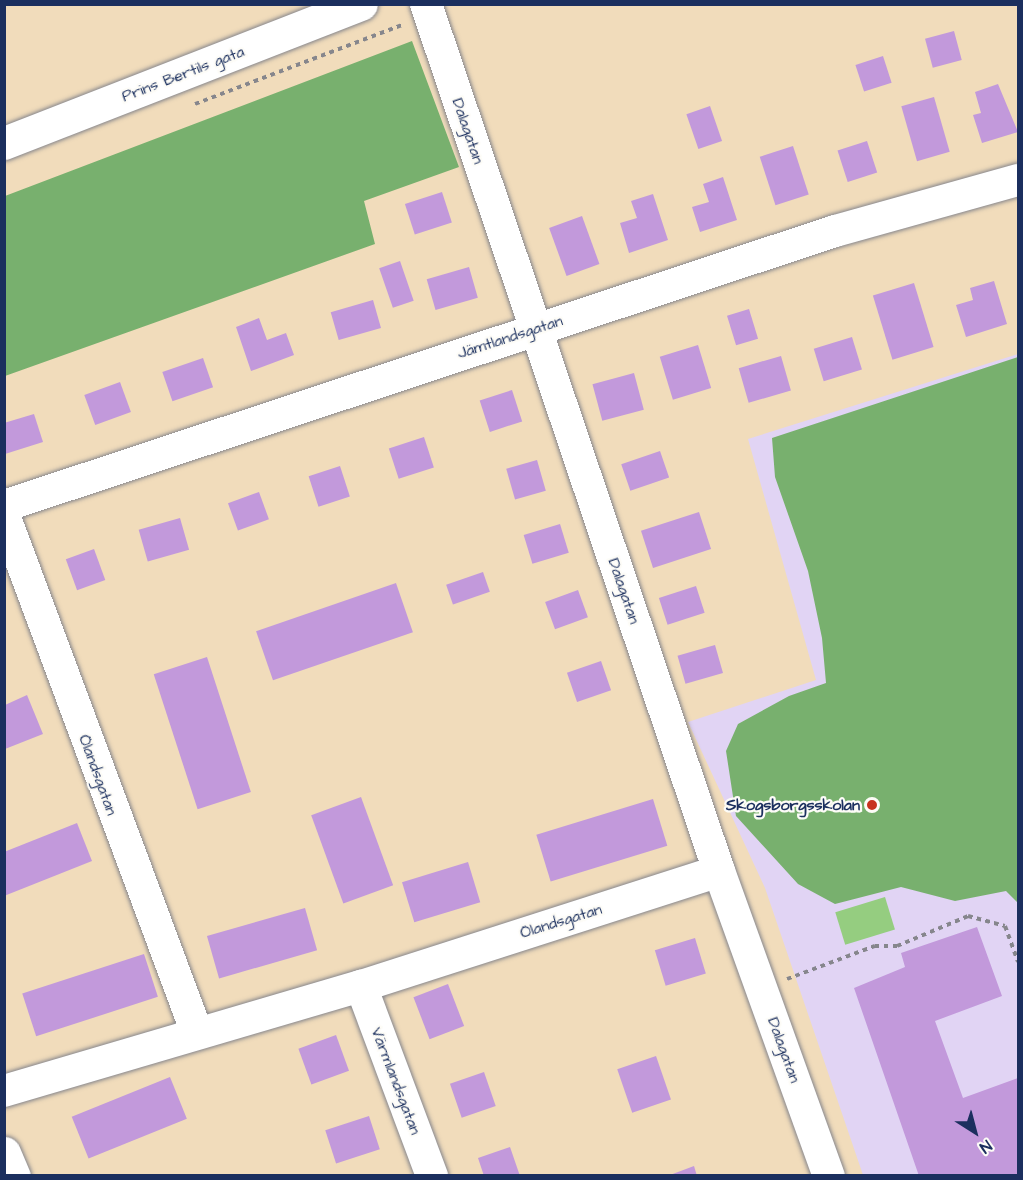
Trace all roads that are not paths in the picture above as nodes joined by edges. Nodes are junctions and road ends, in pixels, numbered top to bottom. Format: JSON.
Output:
{"nodes":[{"id":1,"x":361,"y":4,"type":"edge"},
{"id":2,"x":426,"y":4,"type":"edge"},
{"id":3,"x":4,"y":143,"type":"edge"},
{"id":4,"x":1018,"y":180,"type":"edge"},
{"id":5,"x":535,"y":329,"type":"junction"},
{"id":6,"x":4,"y":506,"type":"edge"},
{"id":7,"x":4,"y":515,"type":"edge"},
{"id":8,"x":719,"y":871,"type":"junction"},
{"id":9,"x":361,"y":986,"type":"junction"},
{"id":10,"x":197,"y":1033,"type":"junction"},
{"id":11,"x":4,"y":1091,"type":"edge"},
{"id":12,"x":4,"y":1153,"type":"edge"},
{"id":13,"x":14,"y":1176,"type":"edge"},
{"id":14,"x":432,"y":1176,"type":"edge"},
{"id":15,"x":829,"y":1176,"type":"edge"}],
"edges":[{"from":1,"to":3,"type":"street","name":"Prins Bertils gata"},
{"from":2,"to":5,"type":"street","name":"Dalagatan"},
{"from":4,"to":5,"type":"street","name":"Jämtlandsgatan"},
{"from":5,"to":6,"type":"street","name":"Jämtlandsgatan"},
{"from":5,"to":8,"type":"street","name":"Dalagatan"},
{"from":7,"to":10,"type":"street","name":"Ölandsgatan"},
{"from":8,"to":9,"type":"street","name":"Ölandsgatan"},
{"from":8,"to":15,"type":"street","name":"Dalagatan"},
{"from":9,"to":10,"type":"street","name":"Ölandsgatan"},
{"from":9,"to":14,"type":"street","name":"Värmlandsgatan"},
{"from":10,"to":11,"type":"street","name":"Ölandsgatan"},
{"from":12,"to":13,"type":"street"}]}
